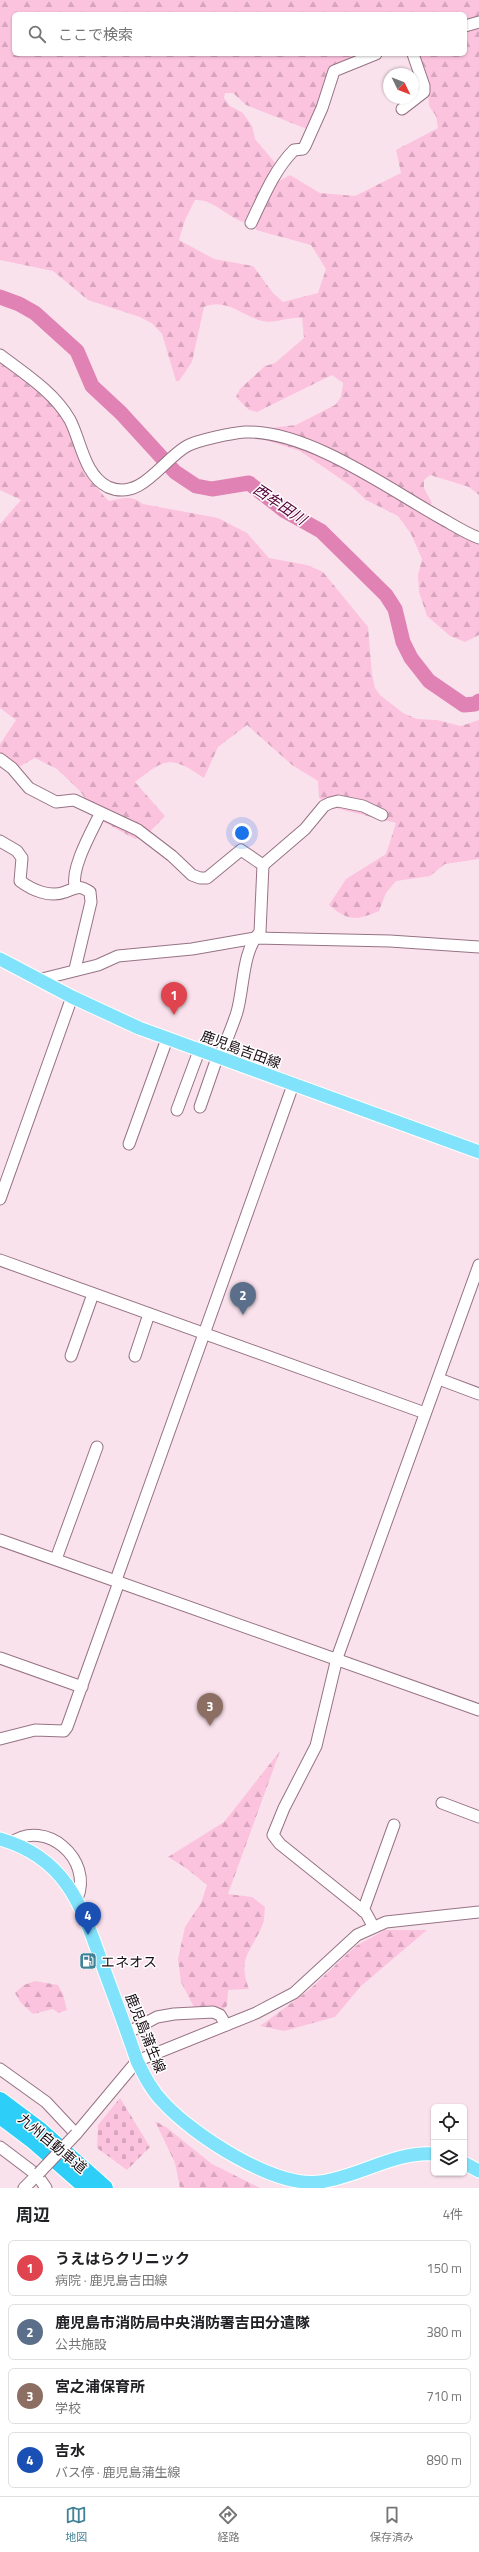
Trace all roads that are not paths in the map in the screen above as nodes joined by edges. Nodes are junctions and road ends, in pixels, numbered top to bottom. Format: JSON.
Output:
{"nodes":[{"id":1,"x":479,"y":22,"type":"edge"},
{"id":2,"x":467,"y":25,"type":"edge"},
{"id":3,"x":371,"y":56,"type":"edge"},
{"id":4,"x":414,"y":56,"type":"edge"},
{"id":5,"x":402,"y":109,"type":"dead end"},
{"id":6,"x":251,"y":223,"type":"dead end"},
{"id":7,"x":0,"y":355,"type":"edge"},
{"id":8,"x":479,"y":538,"type":"edge"},
{"id":9,"x":0,"y":759,"type":"edge"},
{"id":10,"x":100,"y":814,"type":"junction"},
{"id":11,"x":382,"y":815,"type":"dead end"},
{"id":12,"x":0,"y":841,"type":"edge"},
{"id":13,"x":263,"y":866,"type":"junction"},
{"id":14,"x":75,"y":886,"type":"junction"},
{"id":15,"x":255,"y":938,"type":"junction"},
{"id":16,"x":479,"y":947,"type":"edge"},
{"id":17,"x":0,"y":959,"type":"edge"},
{"id":18,"x":75,"y":969,"type":"junction"},
{"id":19,"x":38,"y":980,"type":"junction"},
{"id":20,"x":72,"y":997,"type":"junction"},
{"id":21,"x":167,"y":1039,"type":"junction"},
{"id":22,"x":199,"y":1051,"type":"junction"},
{"id":23,"x":218,"y":1058,"type":"junction"},
{"id":24,"x":292,"y":1085,"type":"junction"},
{"id":25,"x":200,"y":1107,"type":"dead end"},
{"id":26,"x":177,"y":1110,"type":"dead end"},
{"id":27,"x":129,"y":1144,"type":"dead end"},
{"id":28,"x":479,"y":1152,"type":"edge"},
{"id":29,"x":0,"y":1199,"type":"edge"},
{"id":30,"x":0,"y":1260,"type":"edge"},
{"id":31,"x":479,"y":1264,"type":"edge"},
{"id":32,"x":93,"y":1294,"type":"junction"},
{"id":33,"x":149,"y":1314,"type":"junction"},
{"id":34,"x":204,"y":1334,"type":"junction"},
{"id":35,"x":71,"y":1356,"type":"dead end"},
{"id":36,"x":135,"y":1356,"type":"dead end"},
{"id":37,"x":438,"y":1379,"type":"junction"},
{"id":38,"x":479,"y":1394,"type":"edge"},
{"id":39,"x":425,"y":1414,"type":"junction"},
{"id":40,"x":97,"y":1447,"type":"dead end"},
{"id":41,"x":0,"y":1540,"type":"edge"},
{"id":42,"x":56,"y":1559,"type":"junction"},
{"id":43,"x":118,"y":1581,"type":"junction"},
{"id":44,"x":0,"y":1658,"type":"edge"},
{"id":45,"x":337,"y":1658,"type":"junction"},
{"id":46,"x":82,"y":1687,"type":"junction"},
{"id":47,"x":479,"y":1710,"type":"edge"},
{"id":48,"x":0,"y":1739,"type":"edge"},
{"id":49,"x":442,"y":1803,"type":"dead end"},
{"id":50,"x":479,"y":1817,"type":"edge"},
{"id":51,"x":394,"y":1825,"type":"dead end"},
{"id":52,"x":6,"y":1841,"type":"edge"},
{"id":53,"x":77,"y":1899,"type":"junction"},
{"id":54,"x":363,"y":1911,"type":"junction"},
{"id":55,"x":479,"y":1912,"type":"edge"},
{"id":56,"x":373,"y":1926,"type":"junction"},
{"id":57,"x":226,"y":2025,"type":"junction"},
{"id":58,"x":127,"y":2033,"type":"junction"},
{"id":59,"x":137,"y":2061,"type":"junction"},
{"id":60,"x":0,"y":2070,"type":"edge"},
{"id":61,"x":0,"y":2100,"type":"edge"},
{"id":62,"x":0,"y":2116,"type":"edge"},
{"id":63,"x":76,"y":2134,"type":"junction"},
{"id":64,"x":0,"y":2147,"type":"edge"},
{"id":65,"x":431,"y":2154,"type":"edge"},
{"id":66,"x":467,"y":2165,"type":"edge"},
{"id":67,"x":479,"y":2171,"type":"edge"},
{"id":68,"x":38,"y":2174,"type":"junction"},
{"id":69,"x":24,"y":2188,"type":"edge"},
{"id":70,"x":46,"y":2188,"type":"edge"},
{"id":71,"x":87,"y":2188,"type":"edge"},
{"id":72,"x":105,"y":2188,"type":"edge"}],
"edges":[{"from":1,"to":2,"type":"street"},
{"from":3,"to":6,"type":"street"},
{"from":4,"to":5,"type":"street"},
{"from":7,"to":8,"type":"street"},
{"from":9,"to":10,"type":"street"},
{"from":10,"to":13,"type":"street"},
{"from":10,"to":14,"type":"street"},
{"from":11,"to":13,"type":"street"},
{"from":12,"to":14,"type":"street"},
{"from":13,"to":15,"type":"street"},
{"from":14,"to":18,"type":"street"},
{"from":15,"to":16,"type":"street"},
{"from":15,"to":18,"type":"street"},
{"from":15,"to":23,"type":"street"},
{"from":17,"to":19,"type":"main road","name":"鹿児島吉田線"},
{"from":18,"to":19,"type":"street"},
{"from":19,"to":20,"type":"main road","name":"鹿児島吉田線"},
{"from":20,"to":21,"type":"main road","name":"鹿児島吉田線"},
{"from":20,"to":29,"type":"street"},
{"from":21,"to":22,"type":"main road","name":"鹿児島吉田線"},
{"from":21,"to":27,"type":"street"},
{"from":22,"to":23,"type":"main road","name":"鹿児島吉田線"},
{"from":22,"to":26,"type":"street"},
{"from":23,"to":24,"type":"main road","name":"鹿児島吉田線"},
{"from":23,"to":25,"type":"street"},
{"from":24,"to":28,"type":"main road","name":"鹿児島吉田線"},
{"from":24,"to":34,"type":"street"},
{"from":30,"to":32,"type":"street"},
{"from":31,"to":37,"type":"street"},
{"from":32,"to":33,"type":"street"},
{"from":32,"to":35,"type":"street"},
{"from":33,"to":34,"type":"street"},
{"from":33,"to":36,"type":"street"},
{"from":34,"to":39,"type":"street"},
{"from":34,"to":43,"type":"street"},
{"from":37,"to":38,"type":"street"},
{"from":37,"to":39,"type":"street"},
{"from":39,"to":45,"type":"street"},
{"from":40,"to":42,"type":"street"},
{"from":41,"to":42,"type":"street"},
{"from":42,"to":43,"type":"street"},
{"from":43,"to":45,"type":"street"},
{"from":43,"to":46,"type":"street"},
{"from":44,"to":46,"type":"street"},
{"from":45,"to":47,"type":"street"},
{"from":45,"to":54,"type":"street"},
{"from":46,"to":48,"type":"street"},
{"from":49,"to":50,"type":"street"},
{"from":51,"to":54,"type":"street"},
{"from":52,"to":53,"type":"main road","name":"鹿児島蒲生線"},
{"from":52,"to":53,"type":"street"},
{"from":53,"to":58,"type":"main road","name":"鹿児島蒲生線"},
{"from":54,"to":56,"type":"street"},
{"from":55,"to":56,"type":"street"},
{"from":56,"to":57,"type":"street"},
{"from":57,"to":58,"type":"street"},
{"from":57,"to":59,"type":"street"},
{"from":58,"to":59,"type":"main road","name":"鹿児島蒲生線"},
{"from":59,"to":63,"type":"street"},
{"from":59,"to":65,"type":"main road","name":"鹿児島蒲生線"},
{"from":60,"to":63,"type":"street"},
{"from":61,"to":72,"type":"highway","name":"九州自動車道"},
{"from":62,"to":71,"type":"highway","name":"九州自動車道"},
{"from":63,"to":68,"type":"street","bridge":true},
{"from":64,"to":68,"type":"street"},
{"from":66,"to":67,"type":"main road"},
{"from":68,"to":69,"type":"street"},
{"from":68,"to":70,"type":"street"}]}
